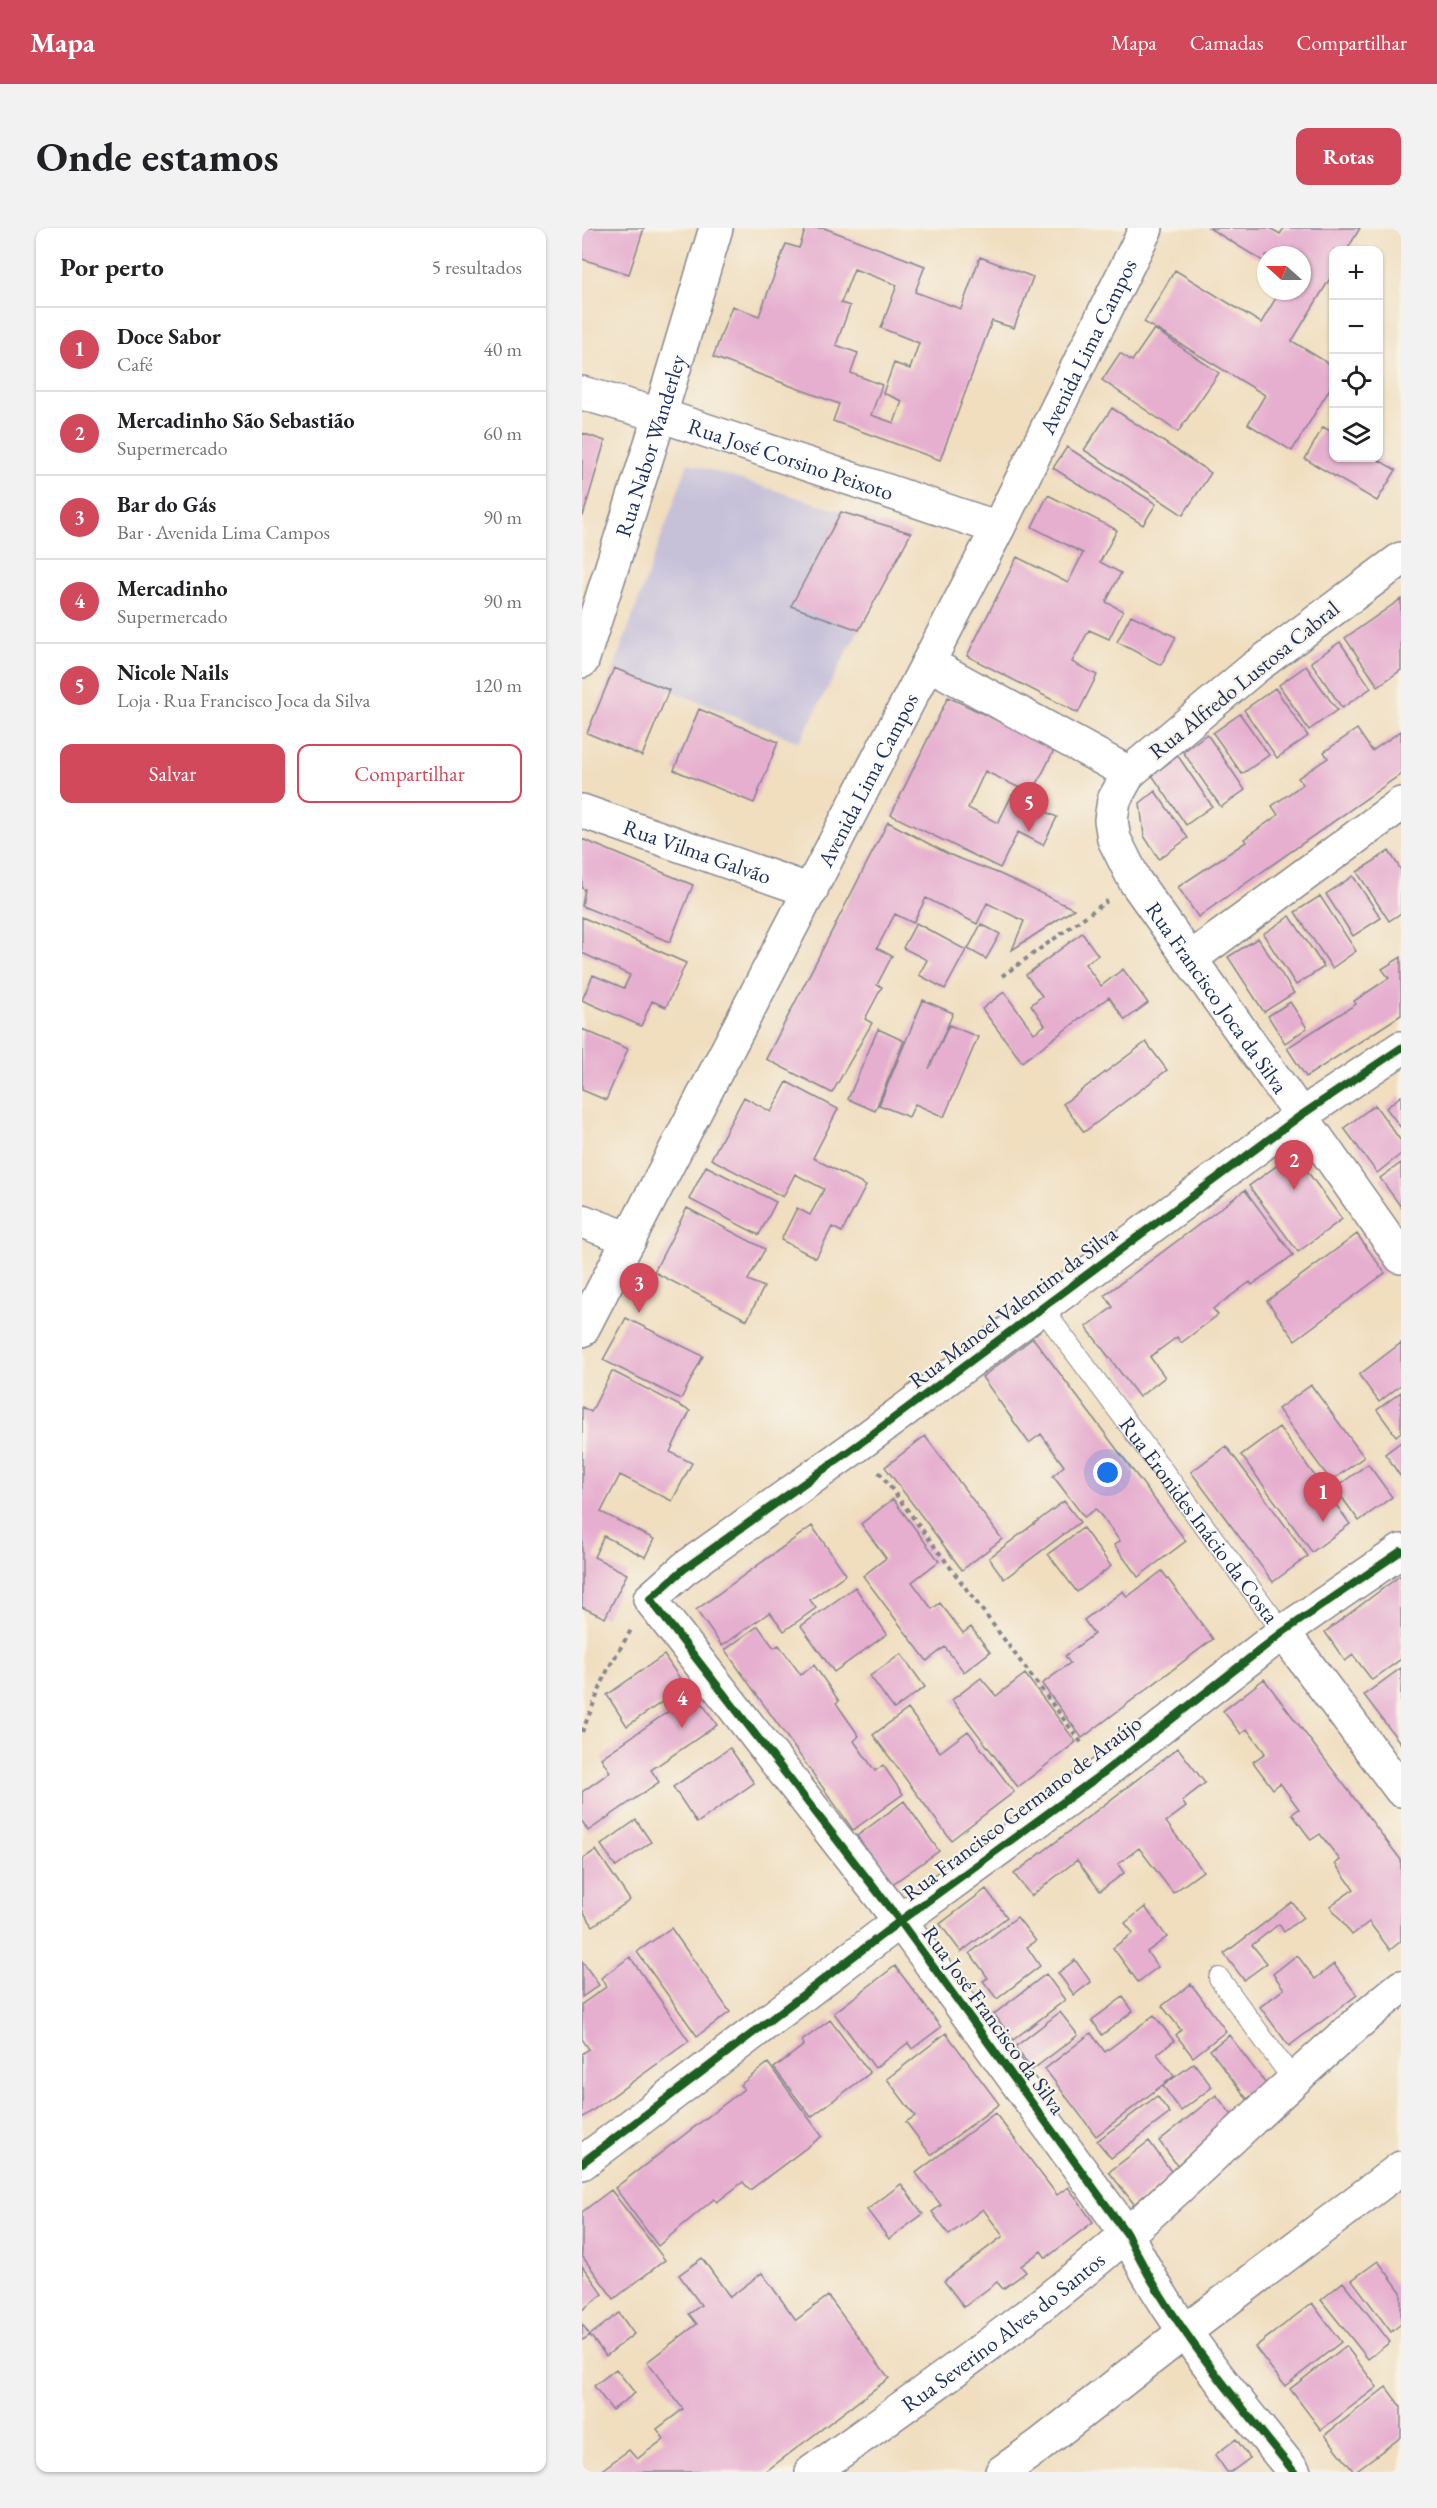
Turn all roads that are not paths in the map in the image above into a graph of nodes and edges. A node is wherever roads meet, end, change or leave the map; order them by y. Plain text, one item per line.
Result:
1 (716, 228) edge
2 (1146, 228) edge
3 (582, 393) edge
4 (660, 415) junction
5 (998, 528) junction
6 (1401, 559) edge
7 (582, 661) edge
8 (928, 663) junction
9 (1129, 773) junction
10 (1401, 804) edge
11 (582, 811) edge
12 (1111, 820) joint
13 (812, 891) junction
14 (1190, 959) junction
15 (1401, 1048) edge
16 (1300, 1116) junction
17 (582, 1221) edge
18 (630, 1239) junction
19 (1401, 1257) edge
20 (1042, 1308) junction
21 (582, 1330) edge
22 (1401, 1551) edge
23 (650, 1599) joint
24 (1283, 1632) junction
25 (1401, 1790) edge
26 (900, 1921) junction
27 (1219, 1978) dead end
28 (1401, 1987) edge
29 (1294, 2081) junction
30 (582, 2163) edge
31 (1401, 2168) edge
32 (1127, 2234) junction
33 (1183, 2332) junction
34 (812, 2472) edge
35 (1002, 2472) edge
36 (1293, 2472) edge

1 - 4 street, Rua Nabor Wanderley
2 - 5 street, Avenida Lima Campos
3 - 4 street, Rua José Corsino Peixoto
4 - 5 street, Rua José Corsino Peixoto
4 - 7 street, Rua Nabor Wanderley
5 - 8 street, Avenida Lima Campos
6 - 9 street, Rua Alfredo Lustosa Cabral
8 - 9 street
8 - 13 street, Avenida Lima Campos
9 - 12 street, Rua Alfredo Lustosa Cabral
10 - 14 street
11 - 13 street, Rua Vilma Galvão
12 - 14 street, Rua Francisco Joca da Silva
13 - 18 street, Avenida Lima Campos
14 - 16 street, Rua Francisco Joca da Silva
15 - 16 street, Rua Manoel Valentim da Silva
16 - 19 street, Rua Francisco Joca da Silva
16 - 20 street, Rua Manoel Valentim da Silva
17 - 18 street
18 - 21 street, Avenida Lima Campos
20 - 23 street, Rua Manoel Valentim da Silva
20 - 24 lane, Rua Eronides Inácio da Costa
22 - 24 street, Rua Francisco Germano de Araújo
23 - 26 street, Rua José Francisco da Silva
24 - 25 street, Rua Eronides Inácio da Costa
24 - 26 street, Rua Francisco Germano de Araújo
26 - 30 street, Rua Francisco Germano de Araújo
26 - 32 street, Rua José Francisco da Silva
27 - 29 lane
28 - 29 street, Rua Severino Alves do Santos
29 - 32 street, Rua Severino Alves do Santos
31 - 33 street
32 - 33 street, Rua José Francisco da Silva
32 - 34 street, Rua Severino Alves do Santos
33 - 35 street
33 - 36 street, Rua José Francisco da Silva

